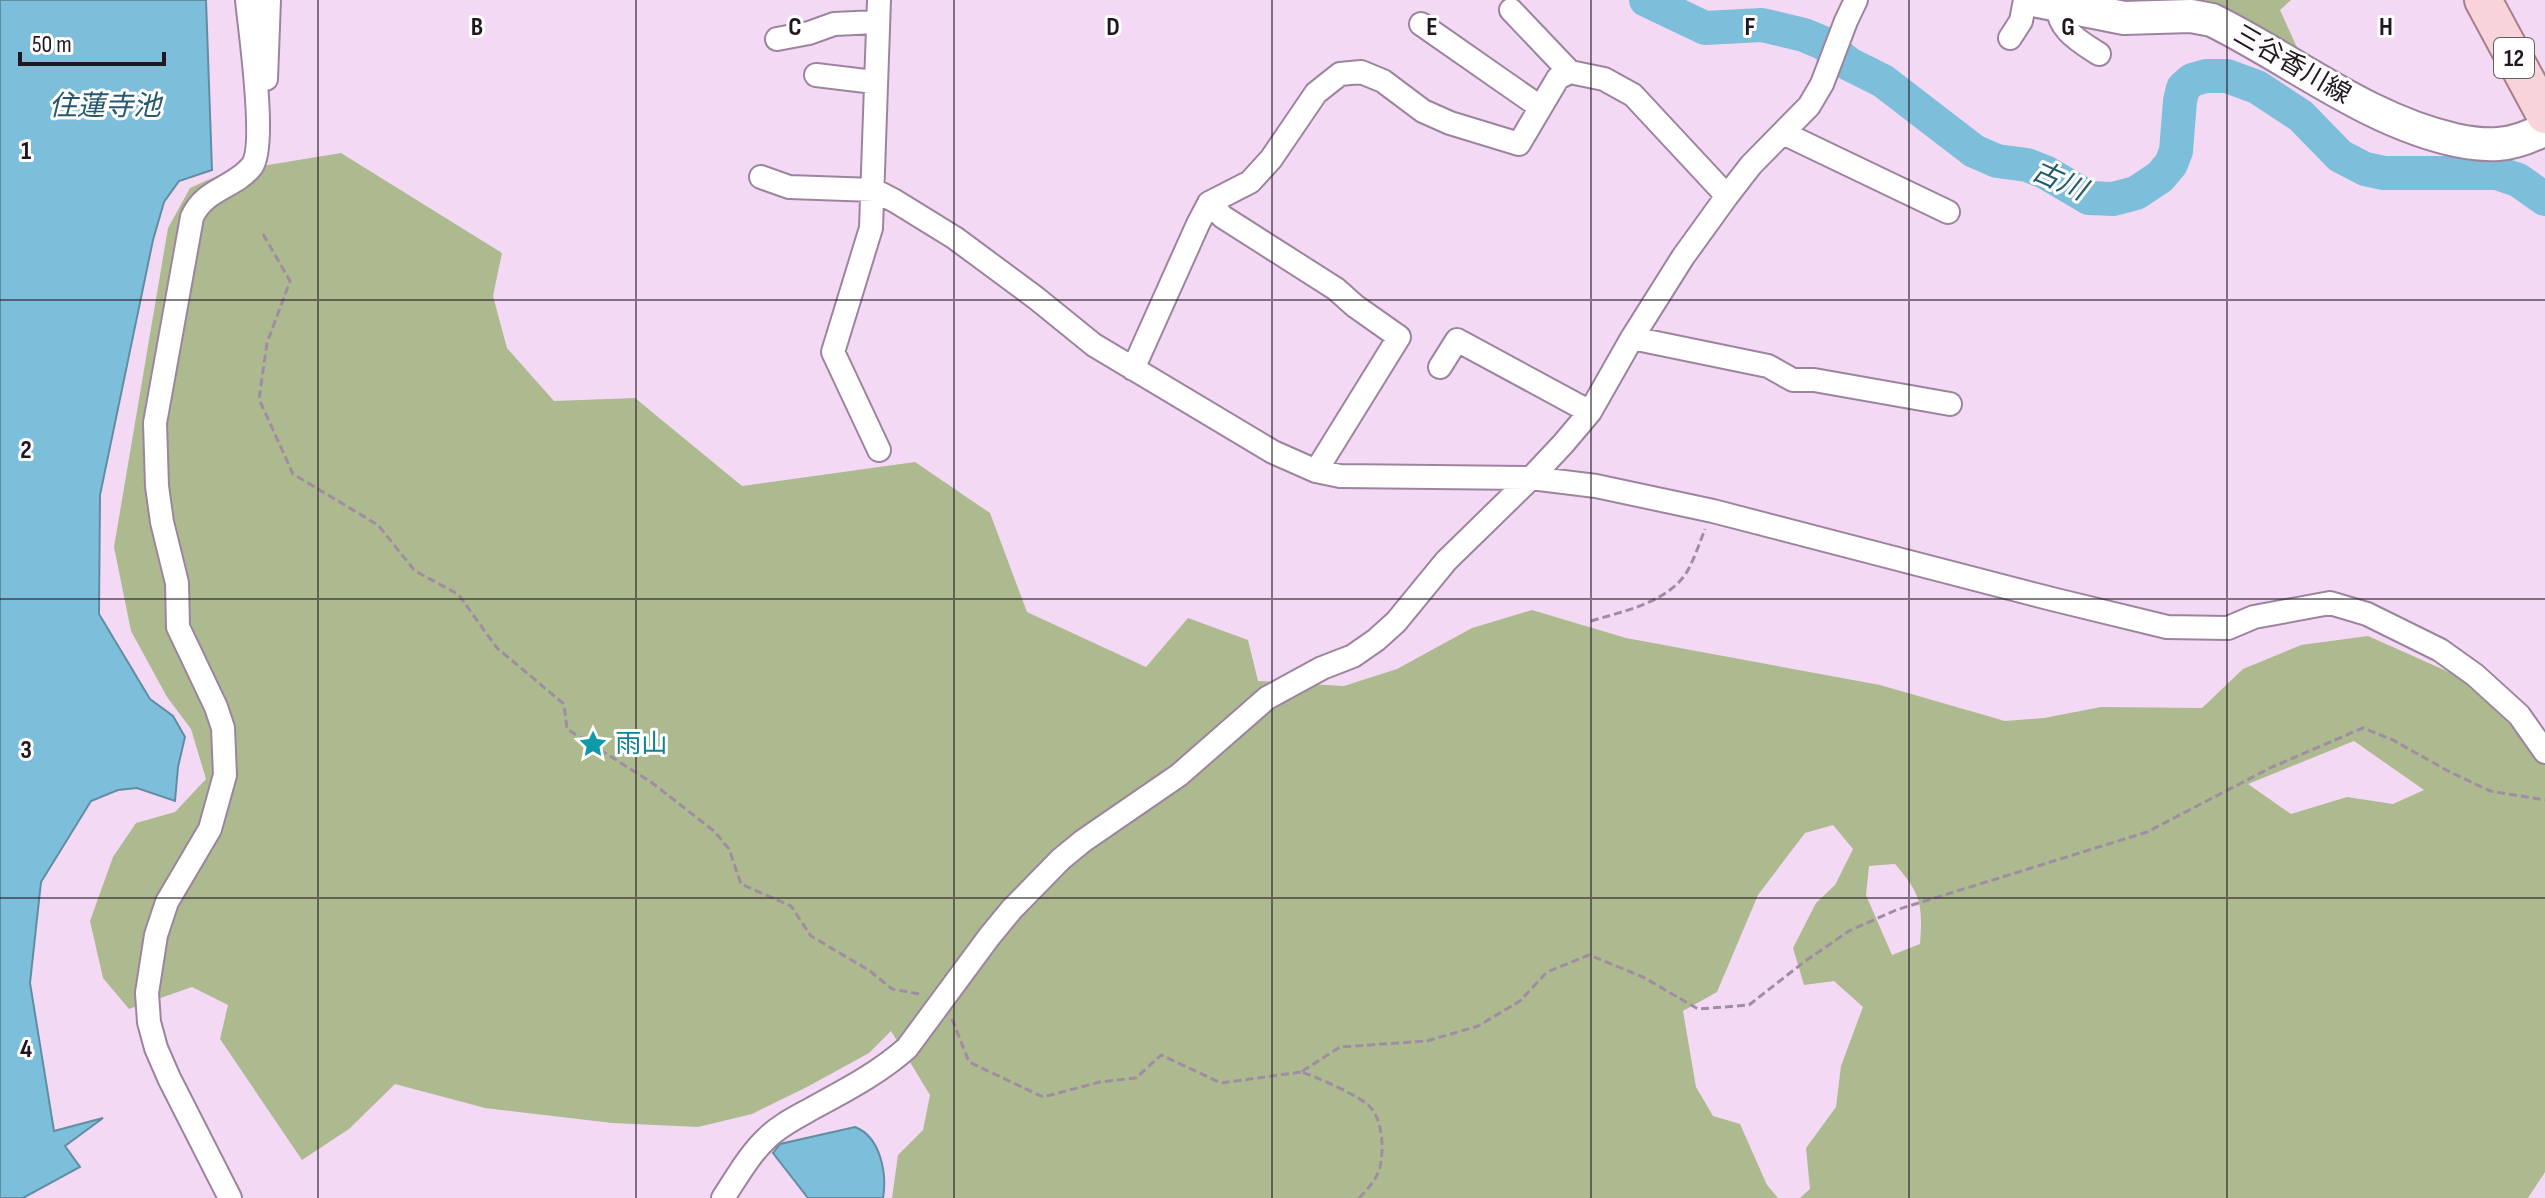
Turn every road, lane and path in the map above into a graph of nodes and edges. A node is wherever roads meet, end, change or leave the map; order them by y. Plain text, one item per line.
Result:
1 (247, 0) edge
2 (269, 0) edge
3 (1856, 0) edge
4 (2025, 0) edge
5 (2483, 0) edge
6 (2050, 2) edge
7 (1511, 10) dead end
8 (878, 11) edge
9 (1421, 24) dead end
10 (2010, 38) dead end
11 (777, 39) dead end
12 (2099, 54) dead end
13 (1570, 72) junction
14 (816, 75) dead end
15 (874, 82) junction
16 (1540, 107) junction
17 (2545, 115) edge
18 (2545, 129) edge
19 (1783, 133) junction
20 (258, 137) junction
21 (761, 177) dead end
22 (874, 190) junction
23 (1727, 196) junction
24 (1209, 203) junction
25 (1948, 212) dead end
26 (263, 234) dead end
27 (1632, 338) junction
28 (1440, 367) dead end
29 (1133, 369) junction
30 (1950, 404) dead end
31 (1590, 412) junction
32 (879, 450) dead end
33 (1316, 471) junction
34 (1531, 478) junction
35 (1713, 511) junction
36 (1591, 621) dead end
37 (2545, 752) edge
38 (2545, 800) edge
39 (945, 998) junction
40 (1301, 1072) junction
41 (230, 1198) edge
42 (723, 1198) edge
43 (1359, 1198) edge

1 - 20 street
2 - 20 street
3 - 19 street
4 - 10 street
5 - 17 main road, 12
6 - 12 street
6 - 18 main road, 三谷香川線
7 - 13 street
8 - 11 street
8 - 15 street
9 - 16 street
13 - 16 street
13 - 23 street
14 - 15 street
15 - 22 street
16 - 24 street
19 - 23 street
19 - 25 street
20 - 41 street
21 - 22 street
22 - 29 street
22 - 32 street
23 - 27 street
24 - 29 street
24 - 33 street
26 - 39 path
27 - 30 street
27 - 31 street
28 - 31 street
29 - 33 street
31 - 34 street
33 - 34 street
34 - 35 street
34 - 39 street
35 - 36 path
35 - 37 street
38 - 40 path
39 - 40 path
39 - 42 street
40 - 43 path

